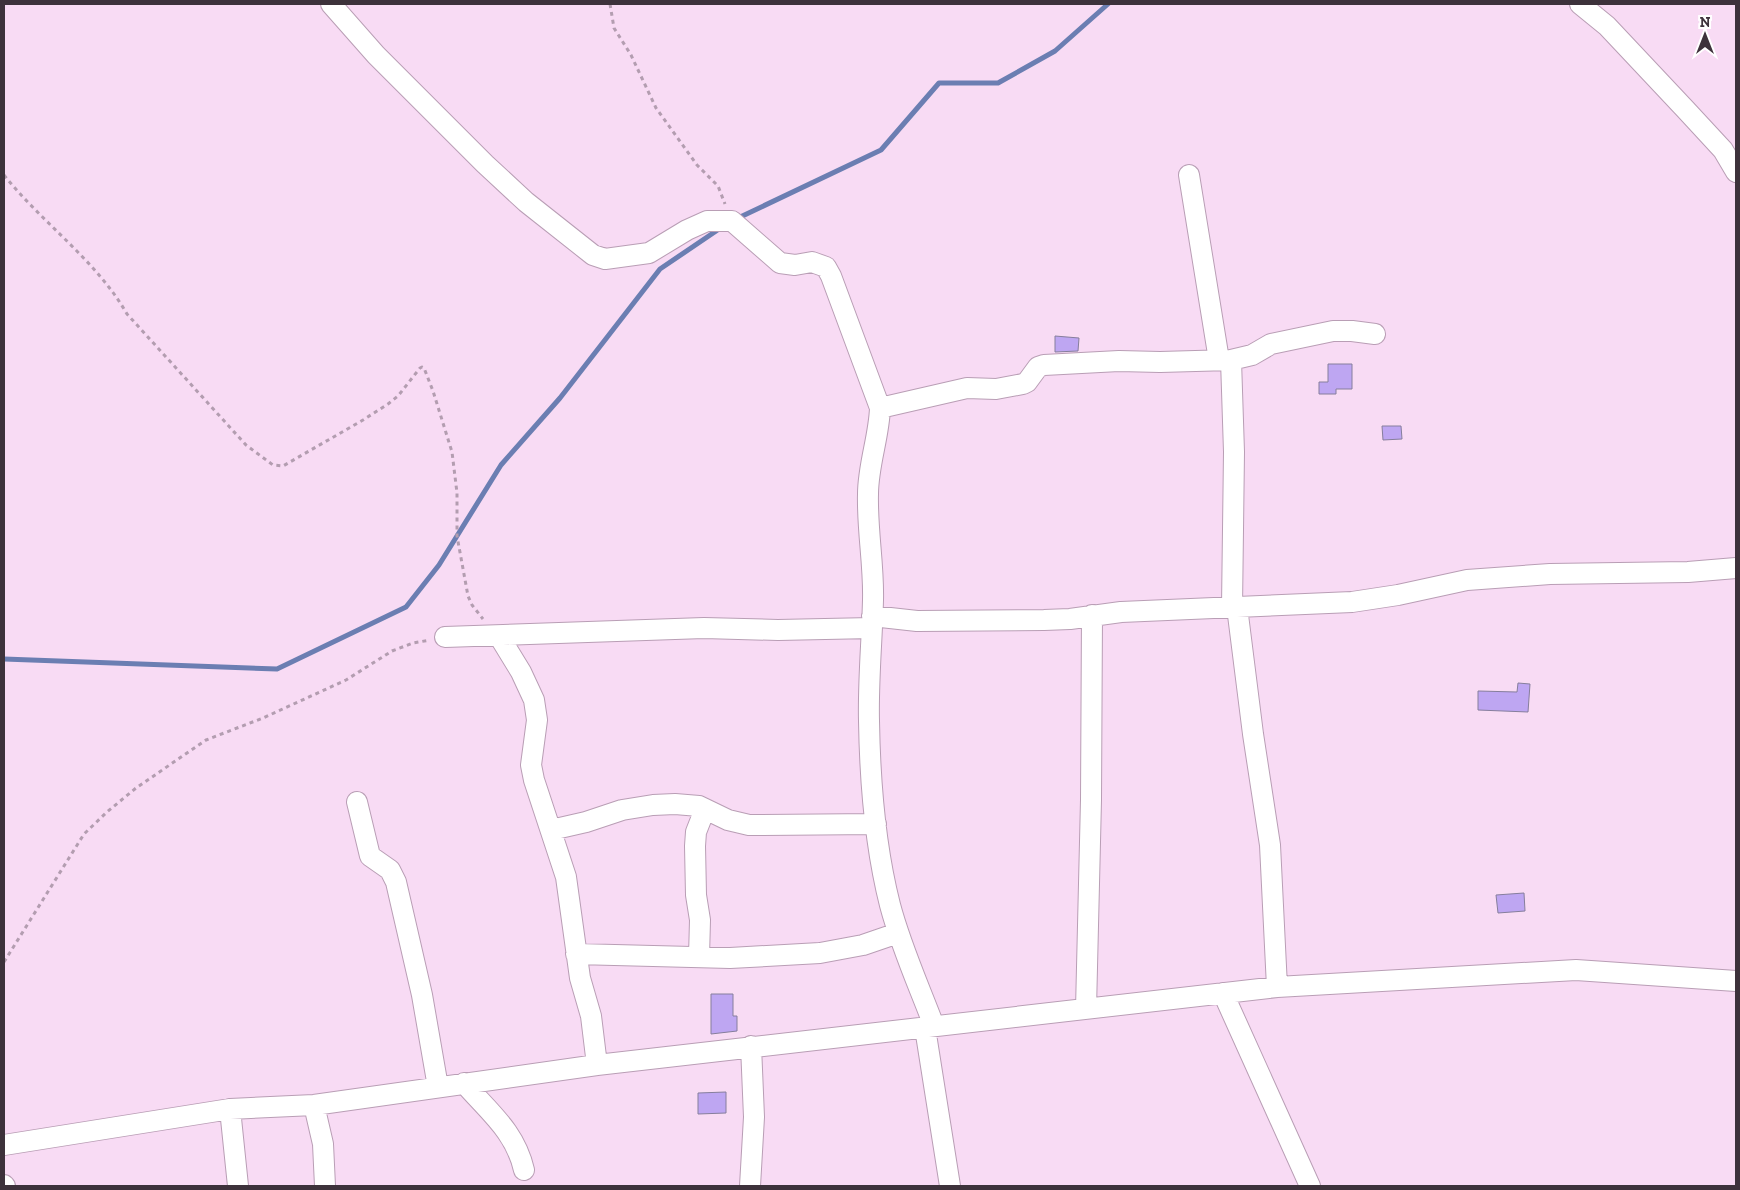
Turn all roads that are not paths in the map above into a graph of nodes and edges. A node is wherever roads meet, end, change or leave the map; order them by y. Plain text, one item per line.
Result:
1 (331, 4) edge
2 (1580, 4) edge
3 (1736, 172) edge
4 (1189, 175) dead end
5 (1375, 334) dead end
6 (1225, 360) junction
7 (880, 408) junction
8 (1736, 568) edge
9 (1235, 607) junction
10 (1092, 615) junction
11 (872, 622) junction
12 (499, 636) junction
13 (445, 637) road end
14 (357, 802) dead end
15 (705, 809) junction
16 (876, 824) junction
17 (551, 830) junction
18 (898, 933) junction
19 (576, 954) junction
20 (699, 957) junction
21 (1736, 981) edge
22 (1277, 987) junction
23 (1223, 993) junction
24 (1086, 1008) junction
25 (929, 1027) junction
26 (751, 1046) junction
27 (597, 1065) junction
28 (464, 1083) junction
29 (438, 1087) junction
30 (314, 1105) junction
31 (230, 1109) junction
32 (4, 1145) edge
33 (524, 1170) dead end
34 (238, 1186) edge
35 (325, 1186) edge
36 (750, 1186) edge
37 (950, 1186) edge
38 (1310, 1186) edge

1 - 7 street
2 - 3 street
4 - 6 street
5 - 6 street
6 - 7 street
6 - 9 street
7 - 11 street
8 - 9 street
9 - 10 street
9 - 22 street
10 - 11 street
10 - 24 street
11 - 12 street
11 - 16 street
12 - 13 street
12 - 17 street
14 - 29 street
15 - 16 street
15 - 17 street
15 - 20 street
16 - 18 street
17 - 19 street
18 - 20 street
18 - 25 street
19 - 20 street
19 - 27 street
21 - 22 street
22 - 23 street
23 - 24 street
23 - 38 street
24 - 25 street
25 - 26 street
25 - 37 street
26 - 27 street
26 - 36 street
27 - 28 street
28 - 29 street
28 - 33 street
29 - 30 street
30 - 31 street
30 - 35 street
31 - 32 street
31 - 34 street

